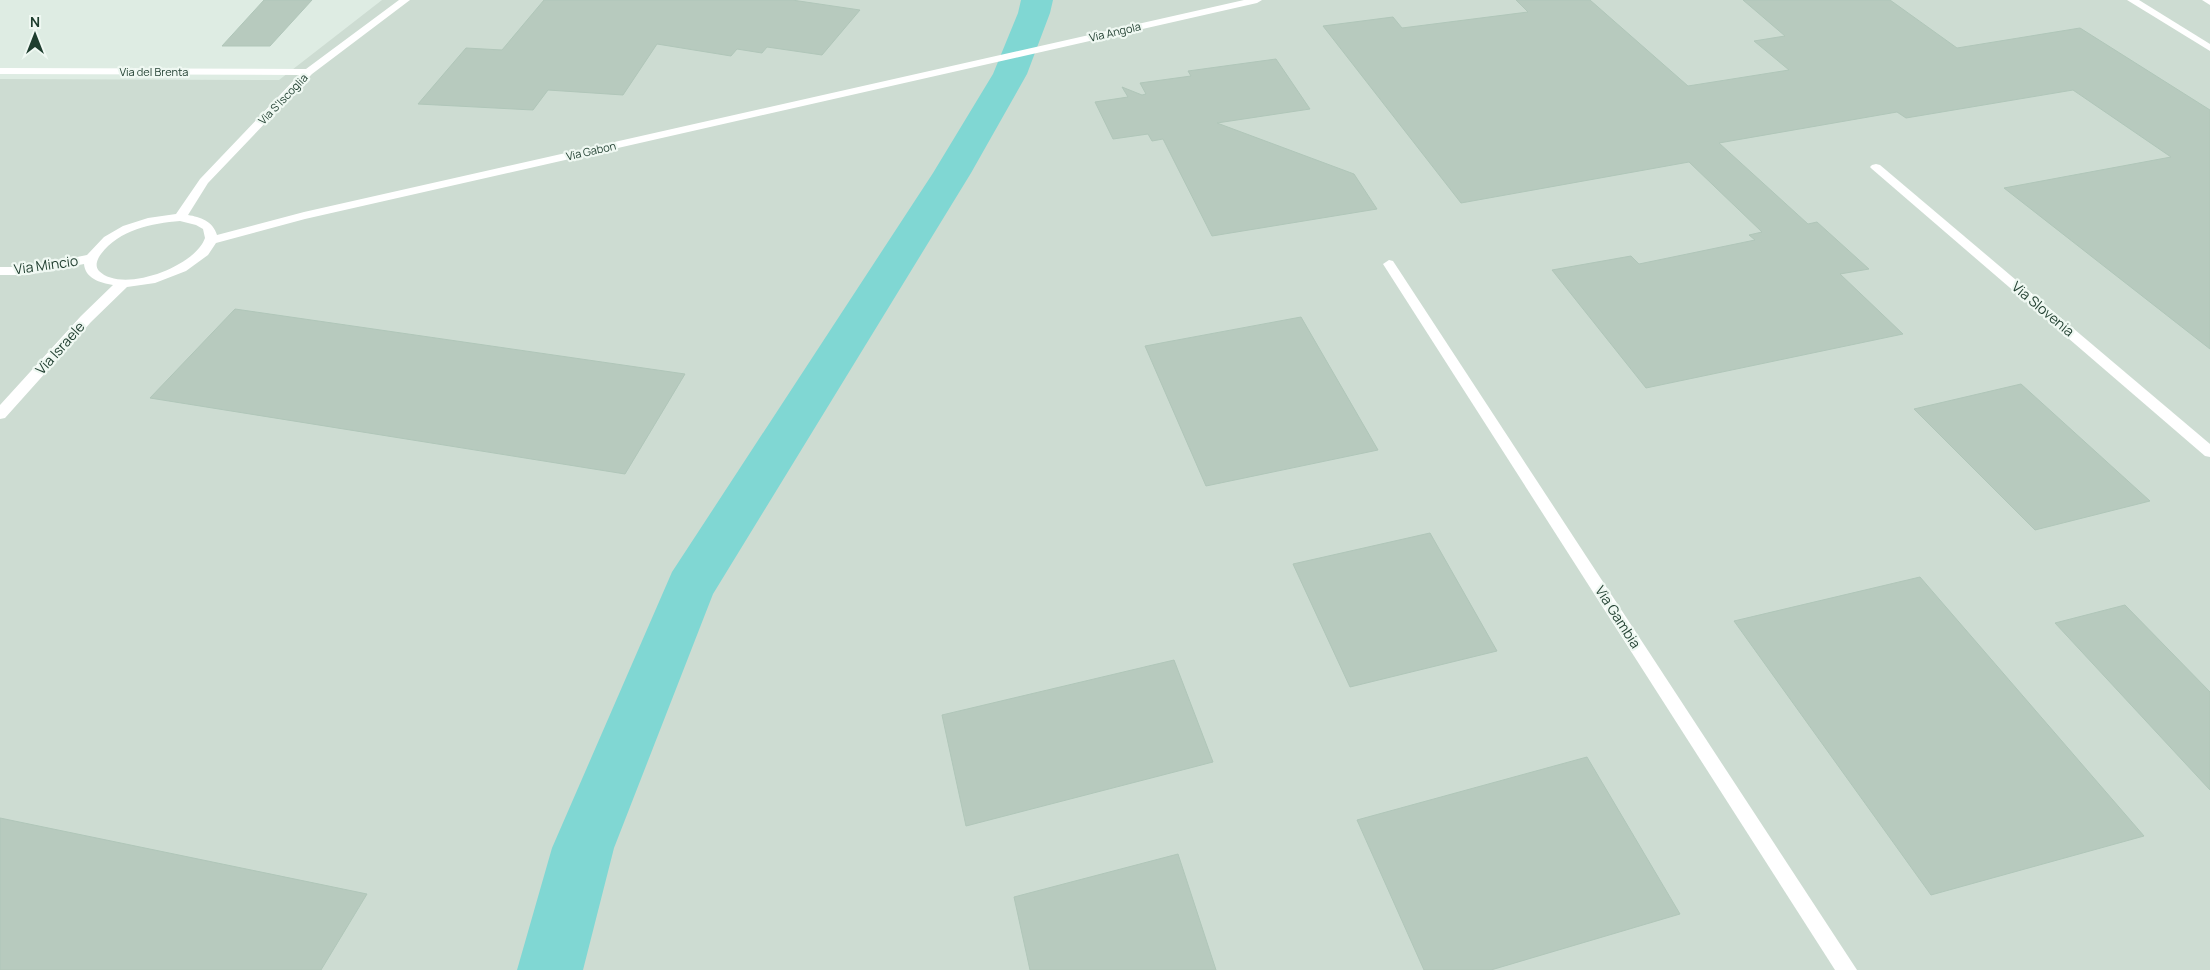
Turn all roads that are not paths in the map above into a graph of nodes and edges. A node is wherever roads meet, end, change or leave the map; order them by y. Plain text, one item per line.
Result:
1 (405, 0) edge
2 (1257, 0) edge
3 (2132, 0) edge
4 (2210, 48) edge
5 (972, 65) joint
6 (0, 70) edge
7 (308, 72) junction
8 (1876, 167) dead end
9 (180, 216) junction
10 (211, 240) junction
11 (92, 258) junction
12 (1389, 264) dead end
13 (0, 271) edge
14 (122, 284) junction
15 (0, 414) edge
16 (2210, 452) edge
17 (1847, 970) edge

1 - 7 street, Via S'Iscoglia
2 - 5 street, Via Angola
3 - 4 street
5 - 10 street, Via Gabon
6 - 7 street, Via del Brenta
7 - 9 street, Via S'Iscoglia
8 - 16 street, Via Slovenia
9 - 10 street
9 - 11 street
10 - 14 street
11 - 13 street, Via Mincio
11 - 14 street
12 - 17 street, Via Gambia
14 - 15 street, Via Israele

